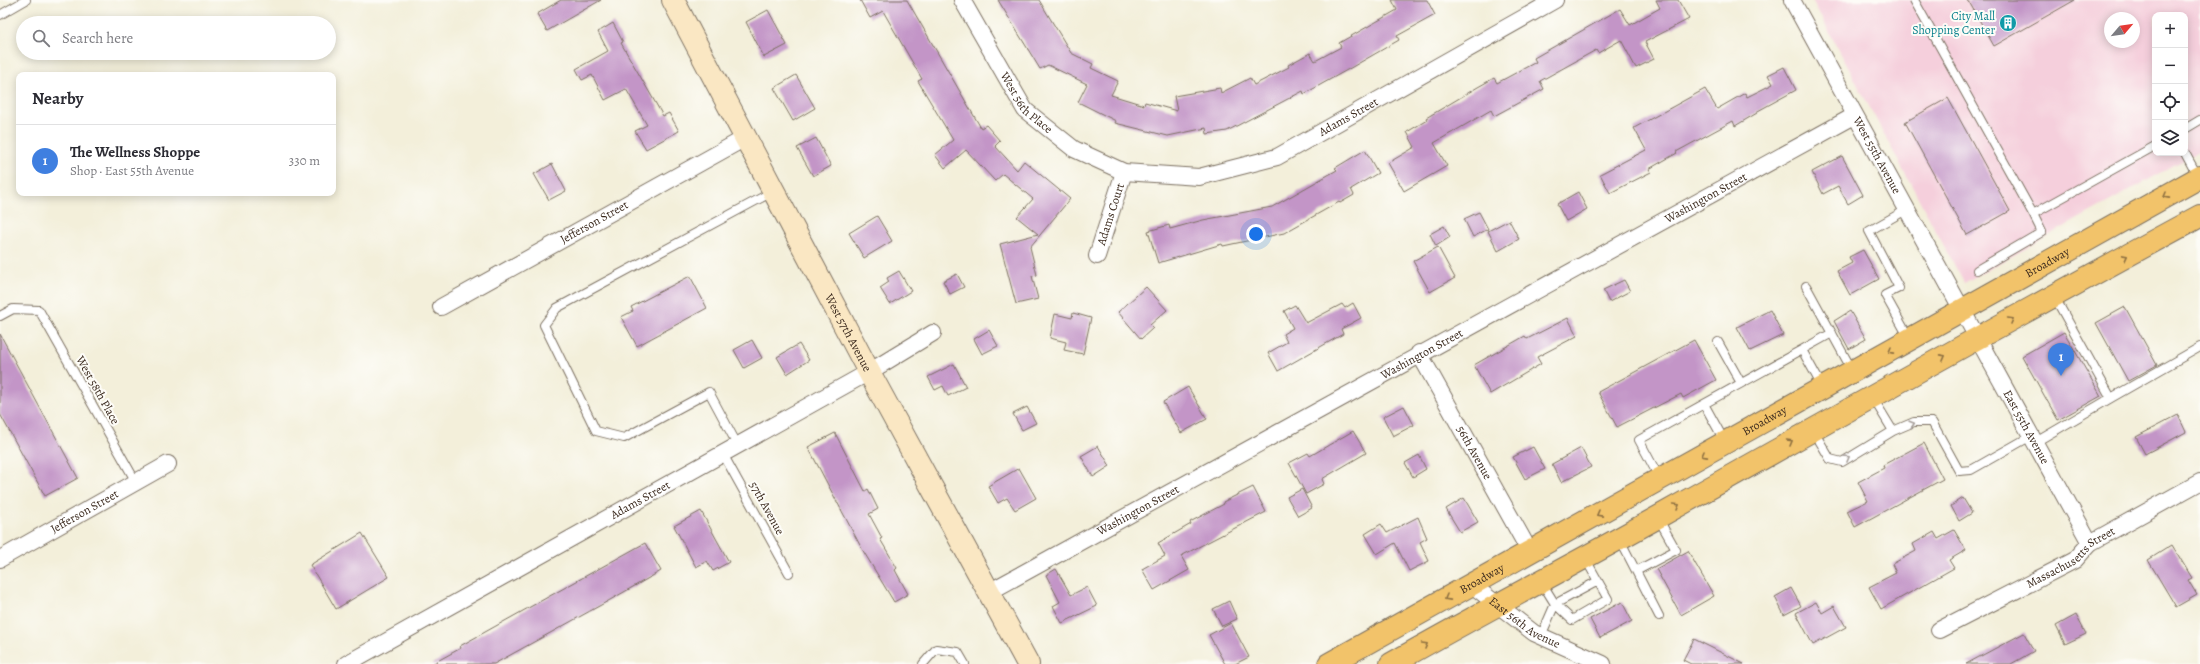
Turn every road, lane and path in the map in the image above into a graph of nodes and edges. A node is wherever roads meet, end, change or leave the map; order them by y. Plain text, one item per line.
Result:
1 (26, 0) edge
2 (672, 0) edge
3 (962, 0) edge
4 (1555, 0) edge
5 (1792, 0) edge
6 (1914, 0) edge
7 (0, 15) edge
8 (1854, 116) junction
9 (2200, 120) edge
10 (2188, 127) edge
11 (747, 137) junction
12 (2152, 148) edge
13 (2187, 156) edge
14 (1124, 172) junction
15 (2199, 178) edge
16 (775, 191) junction
17 (1906, 210) junction
18 (2033, 214) junction
19 (2200, 216) edge
20 (1097, 256) dead end
21 (1977, 270) dead end
22 (1806, 286) dead end
23 (2054, 295) junction
24 (441, 308) dead end
25 (1962, 312) junction
26 (0, 316) edge
27 (933, 333) dead end
28 (1832, 333) junction
29 (1977, 339) junction
30 (1910, 341) junction
31 (1718, 342) dead end
32 (2200, 347) edge
33 (1802, 350) junction
34 (1420, 353) junction
35 (869, 372) junction
36 (1854, 372) junction
37 (1742, 383) junction
38 (1824, 389) junction
39 (1872, 397) junction
40 (2111, 398) junction
41 (1704, 404) junction
42 (1813, 430) junction
43 (1893, 431) junction
44 (2033, 439) junction
45 (1726, 443) junction
46 (738, 446) junction
47 (723, 454) junction
48 (168, 464) dead end
49 (1660, 480) junction
50 (136, 482) junction
51 (2200, 482) edge
52 (1658, 517) junction
53 (1619, 539) junction
54 (2090, 543) junction
55 (1530, 552) junction
56 (1584, 557) junction
57 (0, 559) edge
58 (1636, 571) junction
59 (789, 573) dead end
60 (1541, 580) junction
61 (1598, 581) junction
62 (1472, 585) junction
63 (989, 592) junction
64 (1555, 604) junction
65 (1495, 605) junction
66 (1660, 616) dead end
67 (1939, 630) dead end
68 (1541, 636) junction
69 (346, 664) edge
70 (923, 664) edge
71 (965, 664) edge
72 (1028, 664) edge
73 (1329, 664) edge
74 (1391, 664) edge
75 (1604, 664) edge

1 - 7 lane
2 - 11 street, West 57th Avenue
3 - 14 street, West 56th Place
4 - 14 street, Adams Street
5 - 8 street, West 55th Avenue
6 - 18 lane
8 - 17 street, West 55th Avenue
8 - 34 street, Washington Street
9 - 10 lane
11 - 16 street, West 57th Avenue
11 - 24 street, Jefferson Street
12 - 18 lane
13 - 15 lane
14 - 20 street, Adams Court
15 -> 25 main road, Broadway
16 - 35 street, West 57th Avenue
16 - 46 lane
17 - 25 street, West 55th Avenue
17 - 30 lane
18 - 21 lane
23 -> 19 main road
22 - 28 lane
29 -> 23 main road
23 - 40 lane
25 - 29 street, East 55th Avenue
25 - 30 main road, Broadway
26 - 50 lane, West 58th Place
27 - 35 street, Adams Street
28 - 33 lane
28 - 36 lane
39 -> 29 main road
29 - 44 street, East 55th Avenue
30 -> 36 main road, Broadway
31 - 37 lane
32 - 40 lane
33 - 37 lane
33 - 38 lane
34 - 55 street, 56th Avenue
34 - 63 street, Washington Street
35 - 46 street, Adams Street
35 - 63 street, West 57th Avenue
36 - 38 main road, Broadway
37 - 41 lane
38 - 45 main road, Broadway
39 - 42 main road
39 - 43 lane
40 - 44 lane
41 - 45 lane
41 - 49 lane
42 -> 43 lane
52 -> 42 main road
43 -> 44 lane
44 - 54 street, East 55th Avenue
45 -> 49 main road, Broadway
46 - 47 street, Adams Street
47 - 59 lane, 57th Avenue
47 - 69 street, Adams Street
48 - 50 street, Jefferson Street
49 -> 55 main road, Broadway
50 - 57 street, Jefferson Street
51 - 54 street, Massachusetts Street
52 - 53 main road
52 - 58 lane
53 - 56 main road
53 - 58 lane
54 - 67 street, Massachusetts Street
55 - 62 main road, Broadway
56 - 60 main road
56 - 61 lane
58 - 66 lane
60 - 64 lane
60 - 65 main road
61 - 64 lane
61 - 64 lane
62 - 65 street, East 56th Avenue
62 -> 73 main road, Broadway
63 - 72 street, West 57th Avenue
64 - 68 lane
65 - 68 street, East 56th Avenue
74 -> 65 main road
68 - 75 street, East 56th Avenue
70 - 71 lane

